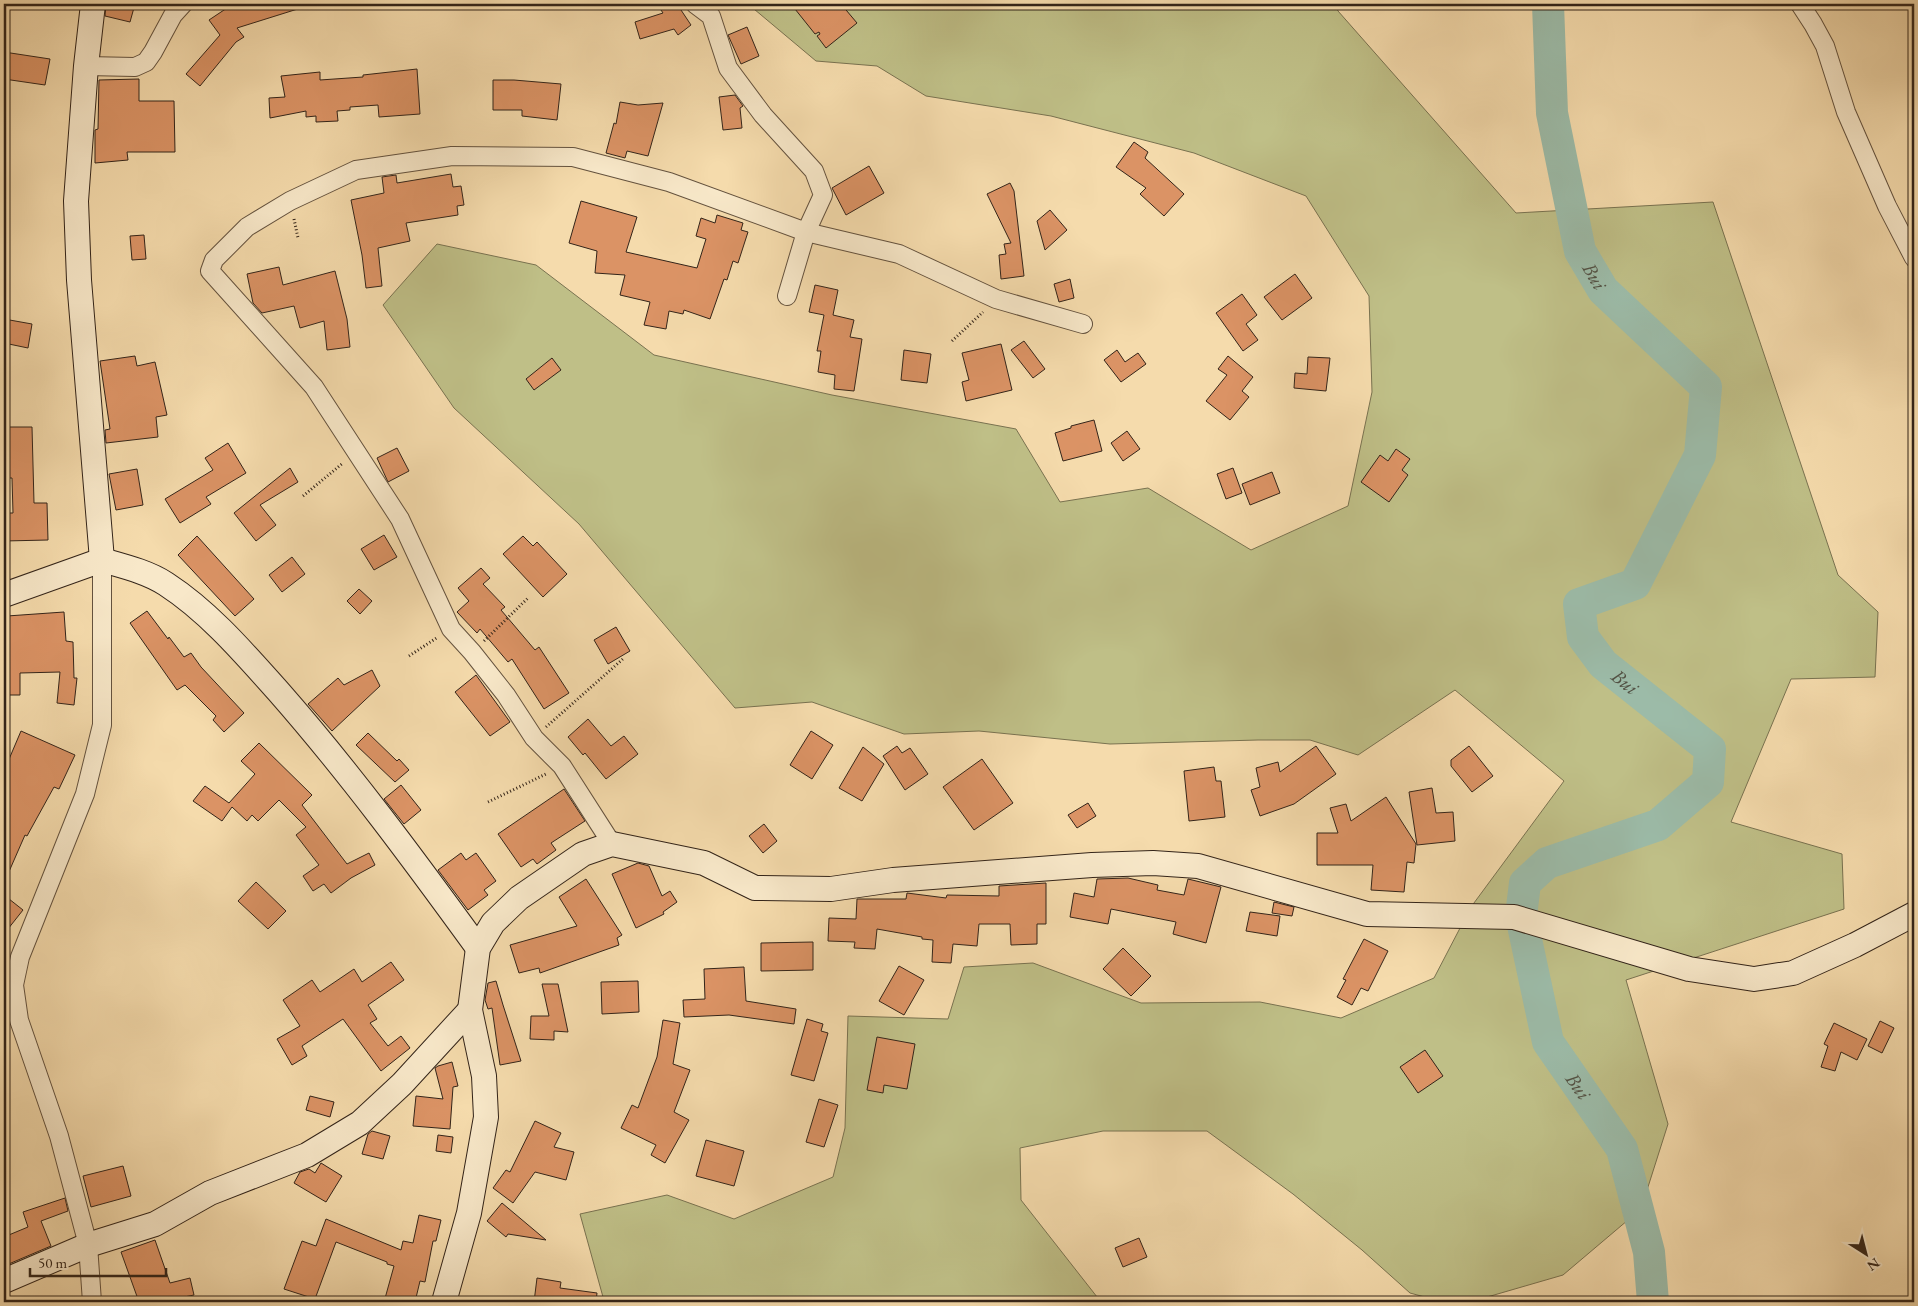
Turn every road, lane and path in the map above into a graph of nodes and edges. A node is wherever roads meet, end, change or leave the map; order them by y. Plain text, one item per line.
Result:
1 (93, 4) edge
2 (184, 4) edge
3 (695, 4) edge
4 (1800, 4) edge
5 (86, 66) junction
6 (806, 232) junction
7 (1914, 258) edge
8 (787, 296) dead end
9 (996, 299) junction
10 (1083, 324) dead end
11 (952, 340) dead end
12 (357, 451) junction
13 (303, 496) dead end
14 (102, 560) junction
15 (4, 595) edge
16 (529, 596) dead end
17 (451, 628) junction
18 (472, 652) junction
19 (409, 656) dead end
20 (624, 658) dead end
21 (534, 738) junction
22 (562, 766) junction
23 (488, 802) dead end
24 (612, 844) junction
25 (1914, 914) edge
26 (478, 948) junction
27 (470, 1010) junction
28 (88, 1245) junction
29 (4, 1281) edge
30 (92, 1302) edge
31 (444, 1302) edge

1 - 5 street
2 - 5 street
3 - 6 street
4 - 7 street
5 - 14 street
6 - 8 street
6 - 9 street
6 - 12 street
9 - 10 street
9 - 11 path
12 - 13 path
12 - 17 street
14 - 15 street
14 - 26 street
14 - 28 street
16 - 18 path
17 - 18 street
17 - 19 path
18 - 21 street
20 - 21 path
21 - 22 street
22 - 23 path
22 - 24 street
24 - 25 street
24 - 26 street
26 - 27 street
27 - 28 street
27 - 31 street
28 - 29 street
28 - 30 street

